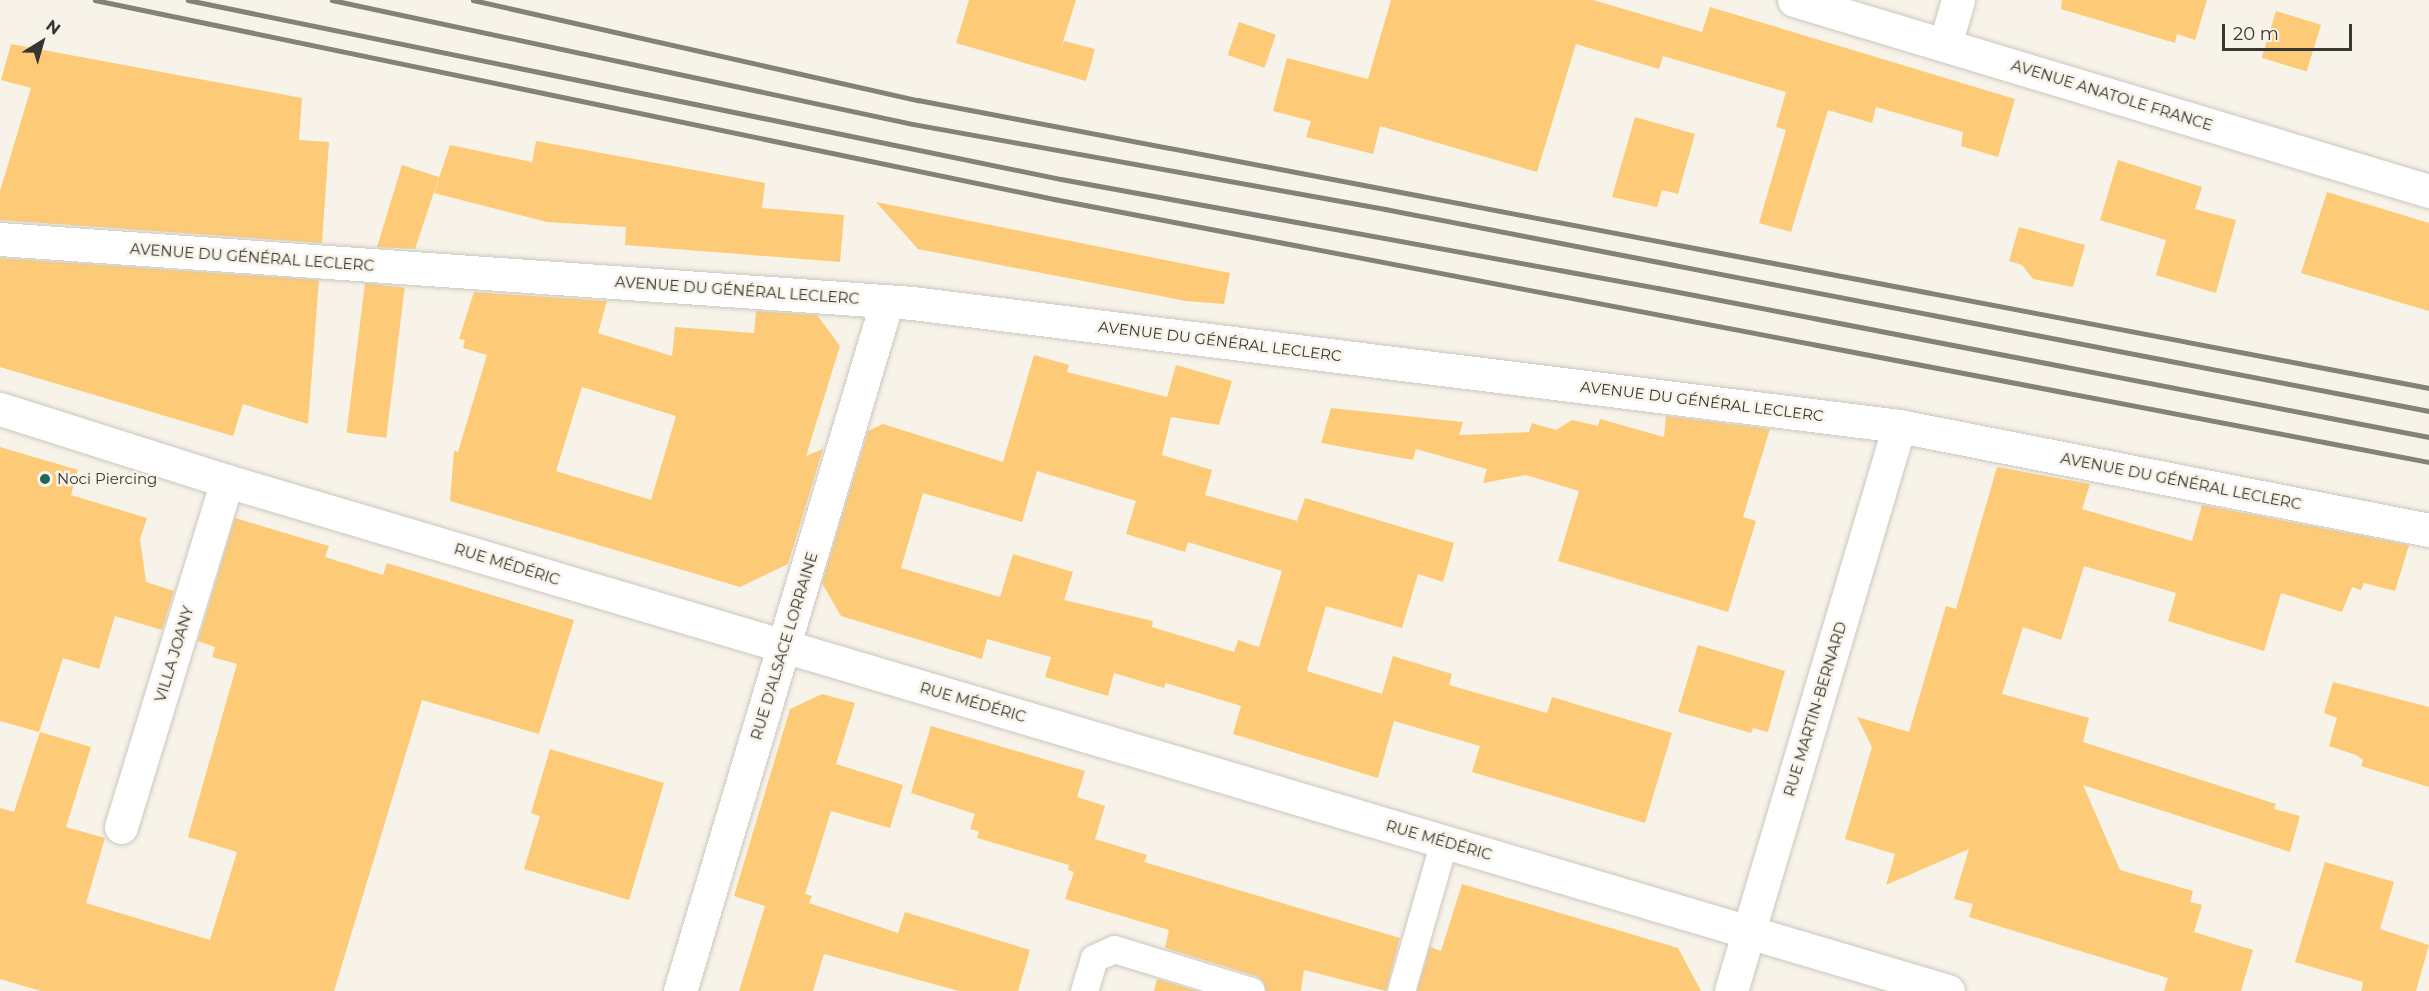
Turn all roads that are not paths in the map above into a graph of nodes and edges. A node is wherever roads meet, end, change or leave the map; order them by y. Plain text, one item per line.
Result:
1 (1794, 0) edge
2 (1958, 0) edge
3 (1945, 45) junction
4 (2429, 191) edge
5 (0, 239) edge
6 (887, 301) junction
7 (0, 409) edge
8 (1899, 426) junction
9 (227, 481) junction
10 (2429, 530) edge
11 (785, 646) junction
12 (121, 826) dead end
13 (1444, 841) junction
14 (1749, 932) junction
15 (680, 991) edge
16 (1084, 991) edge
17 (1251, 991) edge
18 (1401, 991) edge
19 (1731, 991) edge
20 (1948, 991) edge

1 - 3 street, AVENUE ANATOLE FRANCE
2 - 3 street
3 - 4 street, AVENUE ANATOLE FRANCE
5 - 6 street, AVENUE DU GÉNÉRAL LECLERC
6 - 8 street, AVENUE DU GÉNÉRAL LECLERC
6 - 11 street, RUE D'ALSACE LORRAINE
7 - 9 street, RUE MÉDÉRIC
8 - 10 street, AVENUE DU GÉNÉRAL LECLERC
8 - 14 street, RUE MARTIN-BERNARD
9 - 11 street, RUE MÉDÉRIC
9 - 12 street, VILLA JOANY
11 - 13 street, RUE MÉDÉRIC
11 - 15 street, RUE D'ALSACE LORRAINE
13 - 14 street, RUE MÉDÉRIC
13 - 18 lane
14 - 19 street, RUE MARTIN-BERNARD
14 - 20 street, RUE MÉDÉRIC
16 - 17 lane

